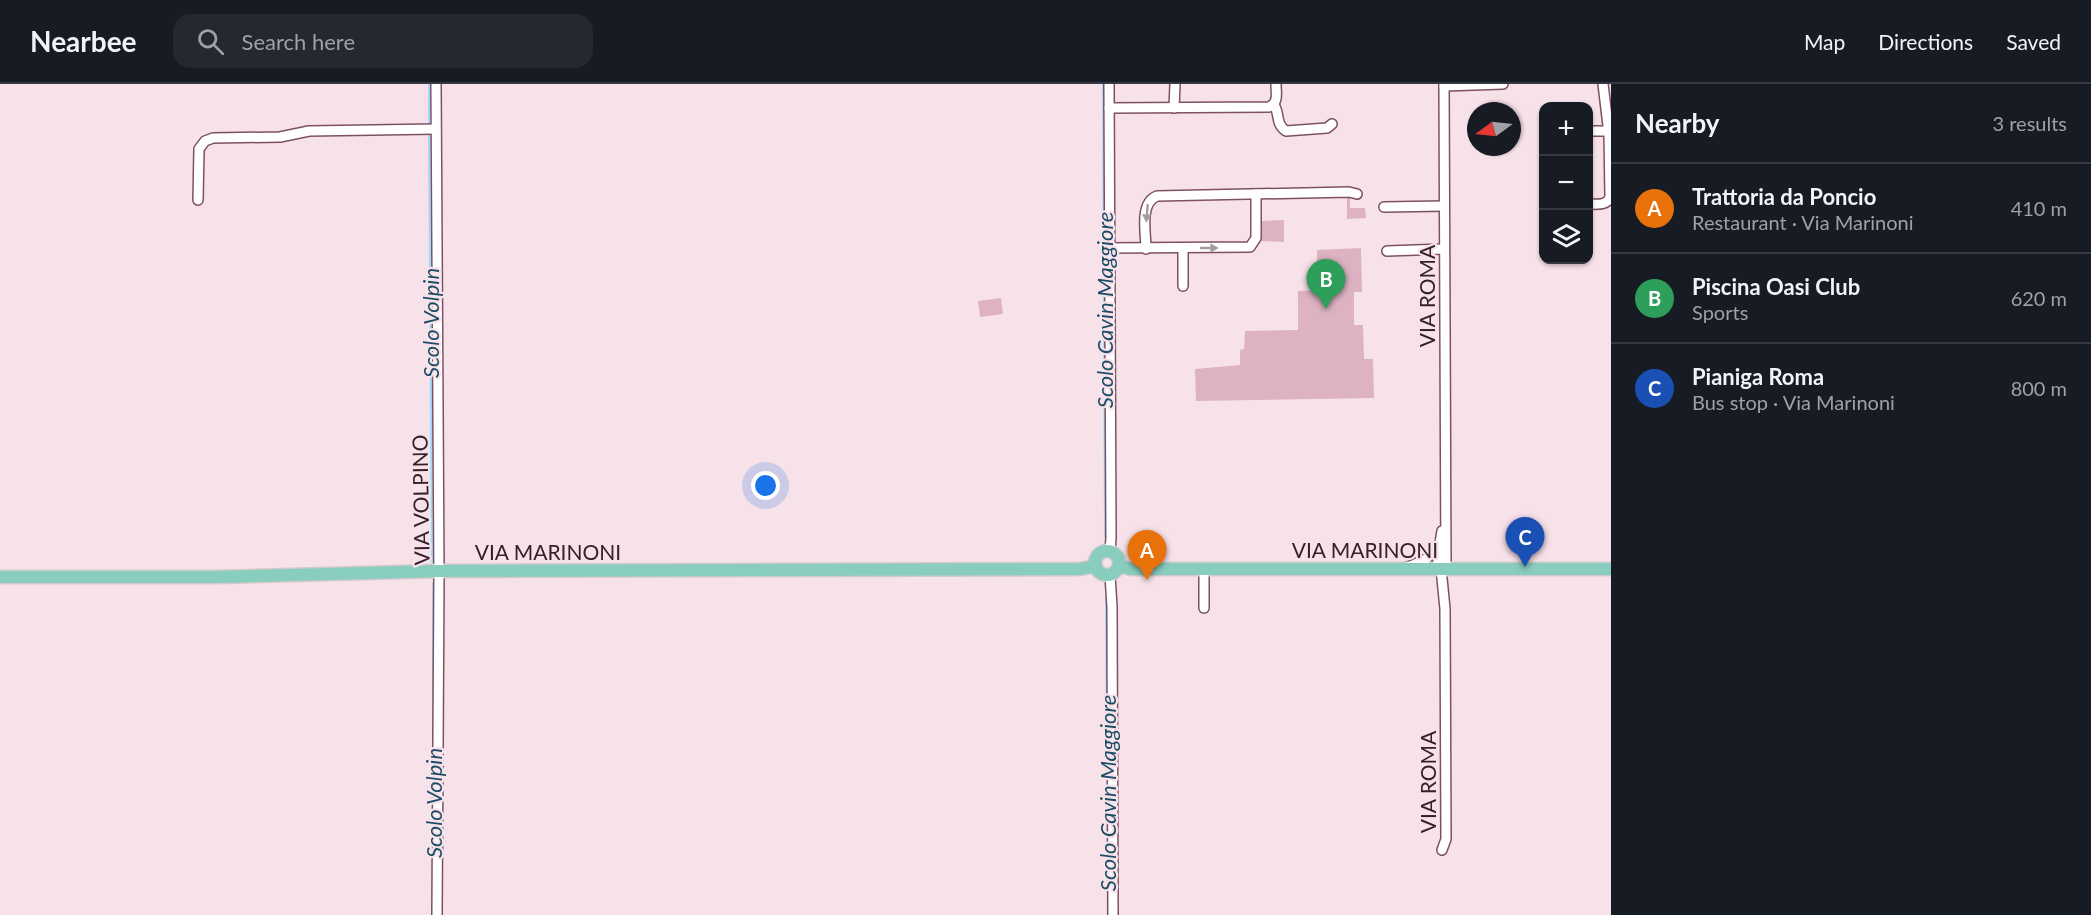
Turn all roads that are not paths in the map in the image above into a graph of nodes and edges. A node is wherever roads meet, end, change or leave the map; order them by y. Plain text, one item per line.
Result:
1 (436, 84) edge
2 (1109, 84) edge
3 (1174, 84) edge
4 (1276, 84) edge
5 (1503, 84) edge
6 (1603, 84) edge
7 (1444, 85) edge
8 (1274, 105) junction
9 (1109, 108) junction
10 (1174, 108) junction
11 (1332, 124) dead end
12 (432, 129) junction
13 (1593, 131) edge
14 (1610, 131) edge
15 (1610, 180) edge
16 (1256, 194) junction
17 (1357, 194) dead end
18 (198, 200) dead end
19 (1593, 204) edge
20 (1444, 206) junction
21 (1384, 207) dead end
22 (1109, 248) junction
23 (1146, 249) junction
24 (1183, 249) junction
25 (1444, 249) junction
26 (1387, 252) dead end
27 (1183, 286) dead end
28 (1445, 508) junction
29 (1439, 545) junction
30 (1110, 551) junction
31 (1096, 566) junction
32 (1405, 568) junction
33 (1442, 568) junction
34 (1204, 569) junction
35 (1611, 569) edge
36 (1114, 570) junction
37 (439, 571) junction
38 (0, 577) edge
39 (1204, 608) dead end
40 (1442, 850) dead end
41 (436, 915) edge
42 (1113, 915) edge

1 - 12 street, VIA VOLPINO
2 - 9 street
3 - 10 street
4 - 8 street
5 - 7 street
6 - 14 street
7 - 20 street, VIA ROMA
8 - 10 street
8 - 11 street
9 - 10 street
9 - 22 street
12 - 18 street
12 - 37 street, VIA VOLPINO
13 - 14 street
14 - 15 street
15 - 19 street
16 - 17 street
16 -> 23 street
24 -> 16 street
20 - 21 street
20 - 25 street, VIA ROMA
22 - 23 street
22 - 30 street
23 - 24 street
24 - 27 street
25 - 26 street
25 - 28 street, VIA ROMA
28 - 29 street
28 - 33 street
29 - 32 street
29 - 33 street
30 - 31 main road
30 - 36 main road
31 - 36 main road, VIA MARINONI
31 - 37 main road, VIA MARINONI
32 - 33 main road, VIA MARINONI
32 - 34 main road, VIA MARINONI
33 - 35 main road, VIA MARINONI
33 - 40 street, VIA ROMA
34 - 36 main road, VIA MARINONI
34 - 39 street
36 - 42 street
37 - 38 main road, VIA MARINONI
37 - 41 street, VIA VOLPINO

